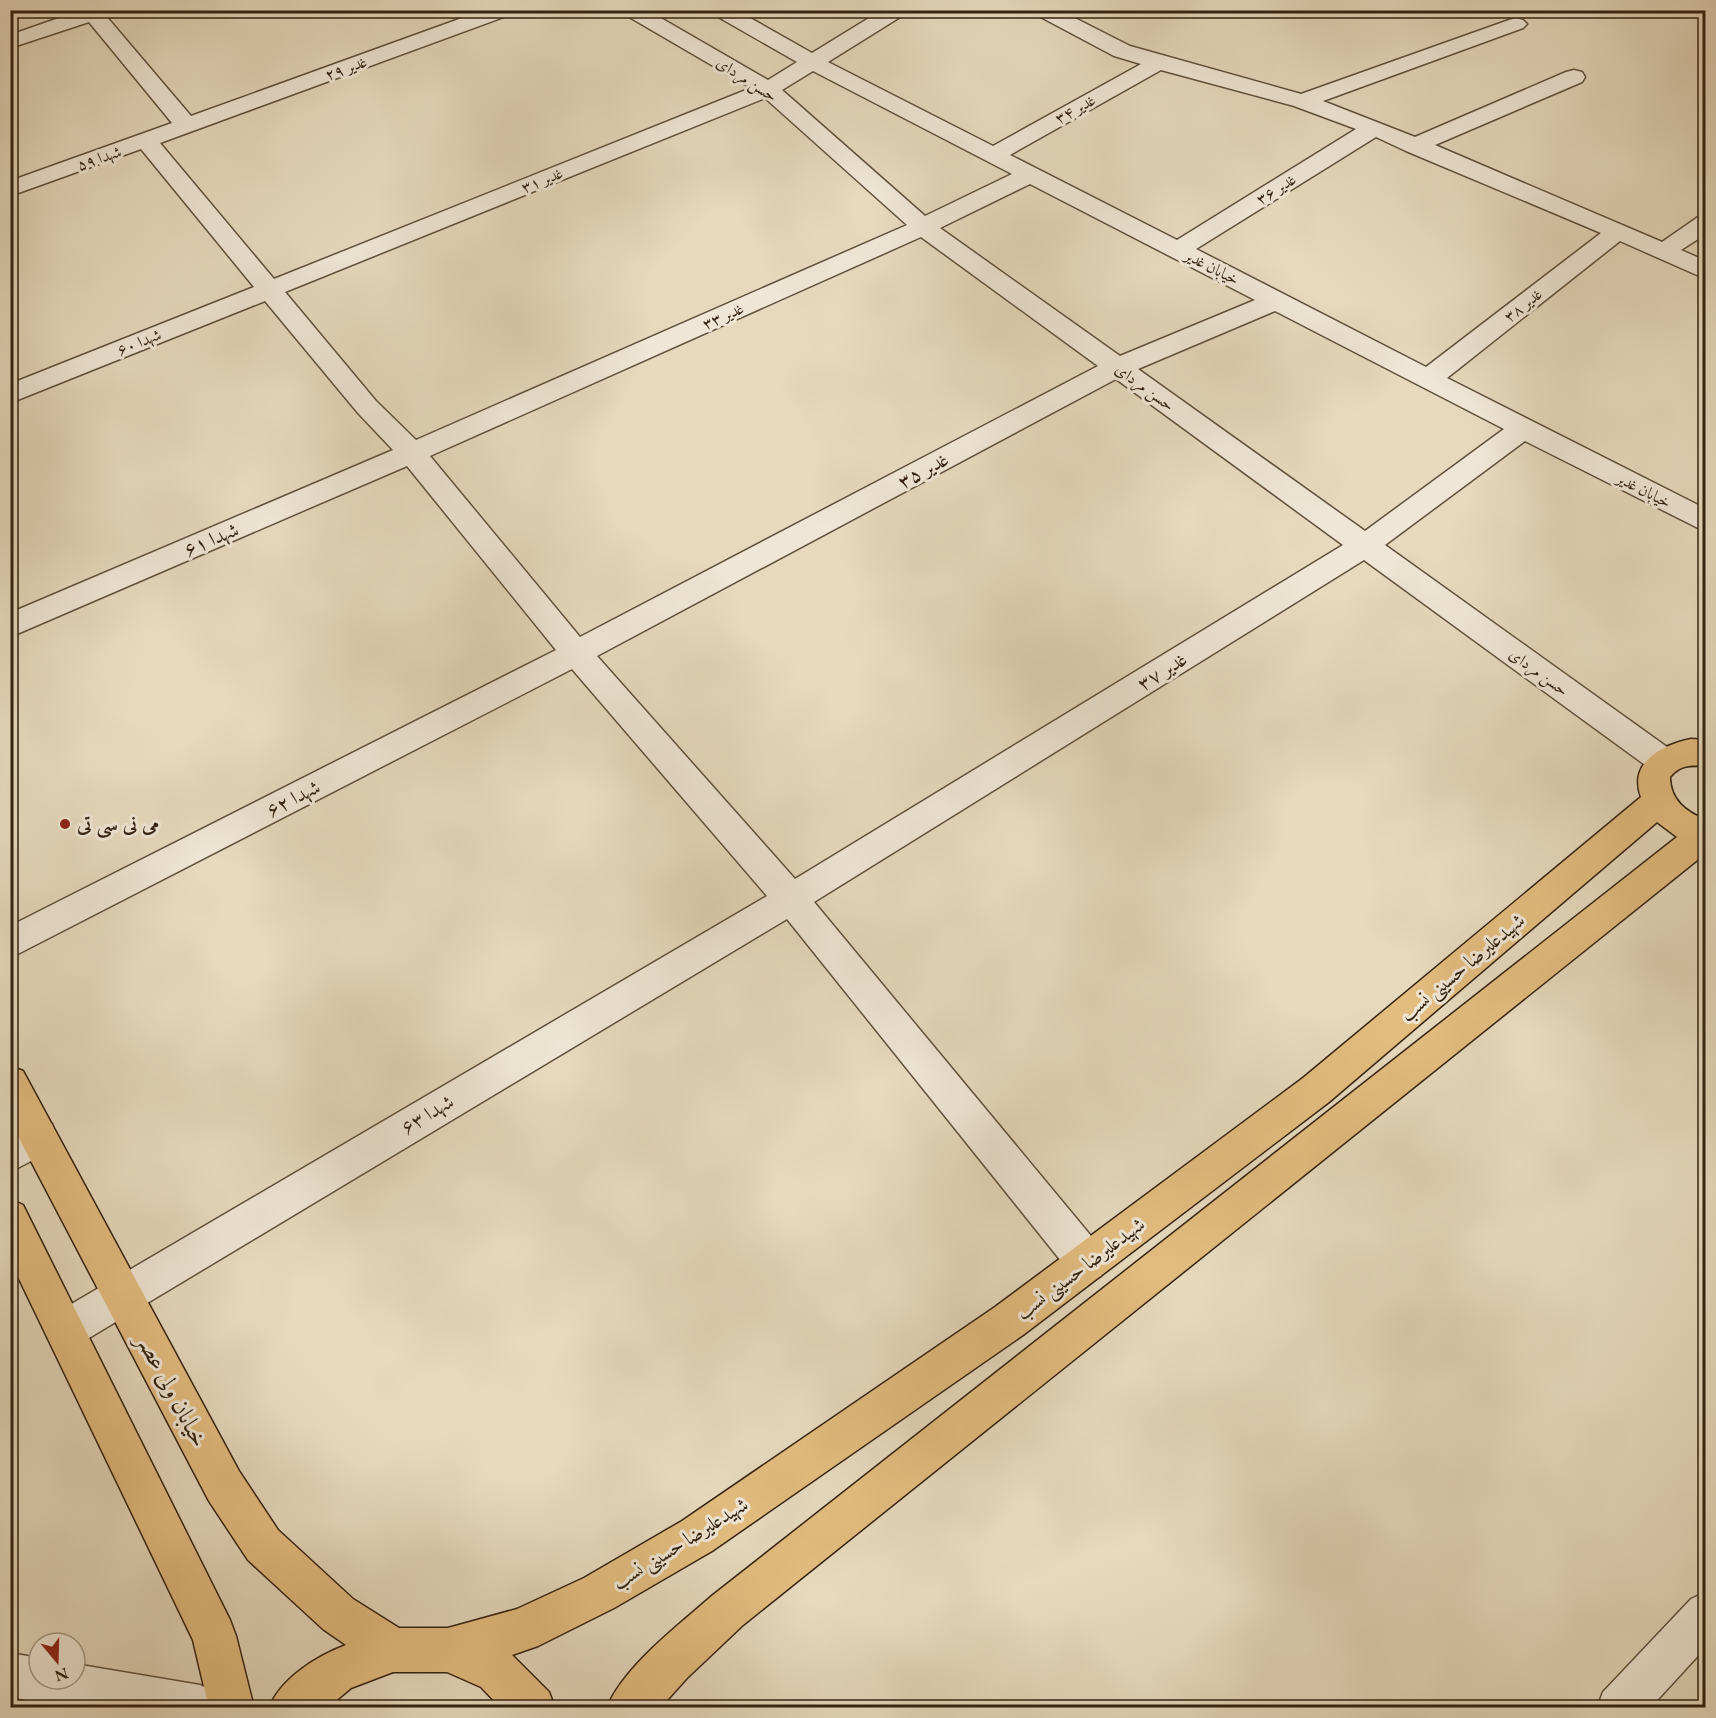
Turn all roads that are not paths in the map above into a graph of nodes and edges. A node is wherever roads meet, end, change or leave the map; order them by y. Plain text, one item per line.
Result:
1 (505, 10) edge
2 (631, 10) edge
3 (720, 10) edge
4 (898, 10) edge
5 (1042, 10) edge
6 (98, 12) edge
7 (59, 18) edge
8 (1515, 24) dead end
9 (10, 42) edge
10 (812, 62) junction
11 (1158, 63) junction
12 (1574, 77) dead end
13 (768, 89) junction
14 (1302, 101) junction
15 (187, 126) junction
16 (1374, 128) junction
17 (146, 141) junction
18 (1414, 146) junction
19 (993, 155) junction
20 (1031, 174) junction
21 (10, 189) edge
22 (1706, 222) edge
23 (923, 227) junction
24 (1618, 231) junction
25 (1178, 250) junction
26 (1663, 252) junction
27 (1706, 271) edge
28 (268, 290) junction
29 (1276, 301) junction
30 (1118, 367) junction
31 (1428, 379) junction
32 (10, 394) edge
33 (1524, 428) junction
34 (412, 453) junction
35 (1706, 522) edge
36 (1364, 546) junction
37 (10, 626) edge
38 (576, 653) junction
39 (1706, 753) edge
40 (1663, 761) junction
41 (1659, 801) junction
42 (1705, 835) edge
43 (790, 899) junction
44 (10, 943) edge
45 (10, 1083) edge
46 (25, 1145) edge
47 (10, 1218) edge
48 (1087, 1263) junction
49 (123, 1294) junction
50 (65, 1330) junction
51 (1706, 1614) edge
52 (393, 1650) junction
53 (448, 1650) junction
54 (10, 1676) edge
55 (200, 1707) edge
56 (232, 1707) edge
57 (291, 1707) edge
58 (533, 1707) edge
59 (628, 1707) edge
60 (1619, 1707) edge

1 - 15 street, غدیر ۲۹
2 - 13 street, حسن مردای
3 - 10 street, خیابان غدیر
4 - 10 street, غدیر ۳۱
5 - 11 street
6 - 7 street
6 - 15 street
7 - 9 street
8 - 14 street
10 - 13 street, غدیر ۳۱
10 - 19 street, خیابان غدیر
11 - 14 street
11 - 19 street, غدیر ۳۴
12 - 18 street
13 - 23 street, حسن مردای
13 - 28 street, غدیر ۳۱
14 - 16 street
15 - 17 street, شهدا ۵۹
16 - 18 street
16 - 25 street, غدیر ۳۶
17 - 21 street, شهدا ۵۹
17 - 28 street
18 - 24 street
19 - 20 street, خیابان غدیر
20 - 23 street, غدیر ۳۳
20 - 25 street, خیابان غدیر
22 - 26 street
23 - 30 street, حسن مردای
23 - 34 street, غدیر ۳۳
24 - 26 street
24 - 31 street, غدیر ۳۸
25 - 29 street, خیابان غدیر
26 - 27 street
28 - 32 street, شهدا ۶۰
28 - 34 street
29 - 30 street, غدیر ۳۵
29 - 31 street, خیابان غدیر
30 - 36 street, حسن مردای
30 - 38 street, غدیر ۳۵
31 - 33 street, خیابان غدیر
33 - 35 street, خیابان غدیر
33 - 36 street, غدیر ۳۷
34 - 37 street, شهدا ۶۱
34 - 38 street
36 - 40 street, حسن مردای
36 - 43 street, غدیر ۳۷
38 - 43 street
38 - 44 street, شهدا ۶۲
39 - 40 main road
40 - 41 main road
41 - 42 main road
41 - 48 main road, شهیدعلیرضا حسینی نسب
42 - 59 main road
43 - 48 street
43 - 49 street, شهدا ۶۳
45 - 46 main road, خیابان ولی عصر
46 - 49 main road, خیابان ولی عصر
47 - 50 main road
48 - 53 main road, شهیدعلیرضا حسینی نسب
49 - 50 street, شهدا ۶۳
49 - 52 main road, خیابان ولی عصر
50 - 56 main road
51 - 60 street
52 - 53 main road
52 - 57 main road
53 - 58 main road
54 - 55 street

